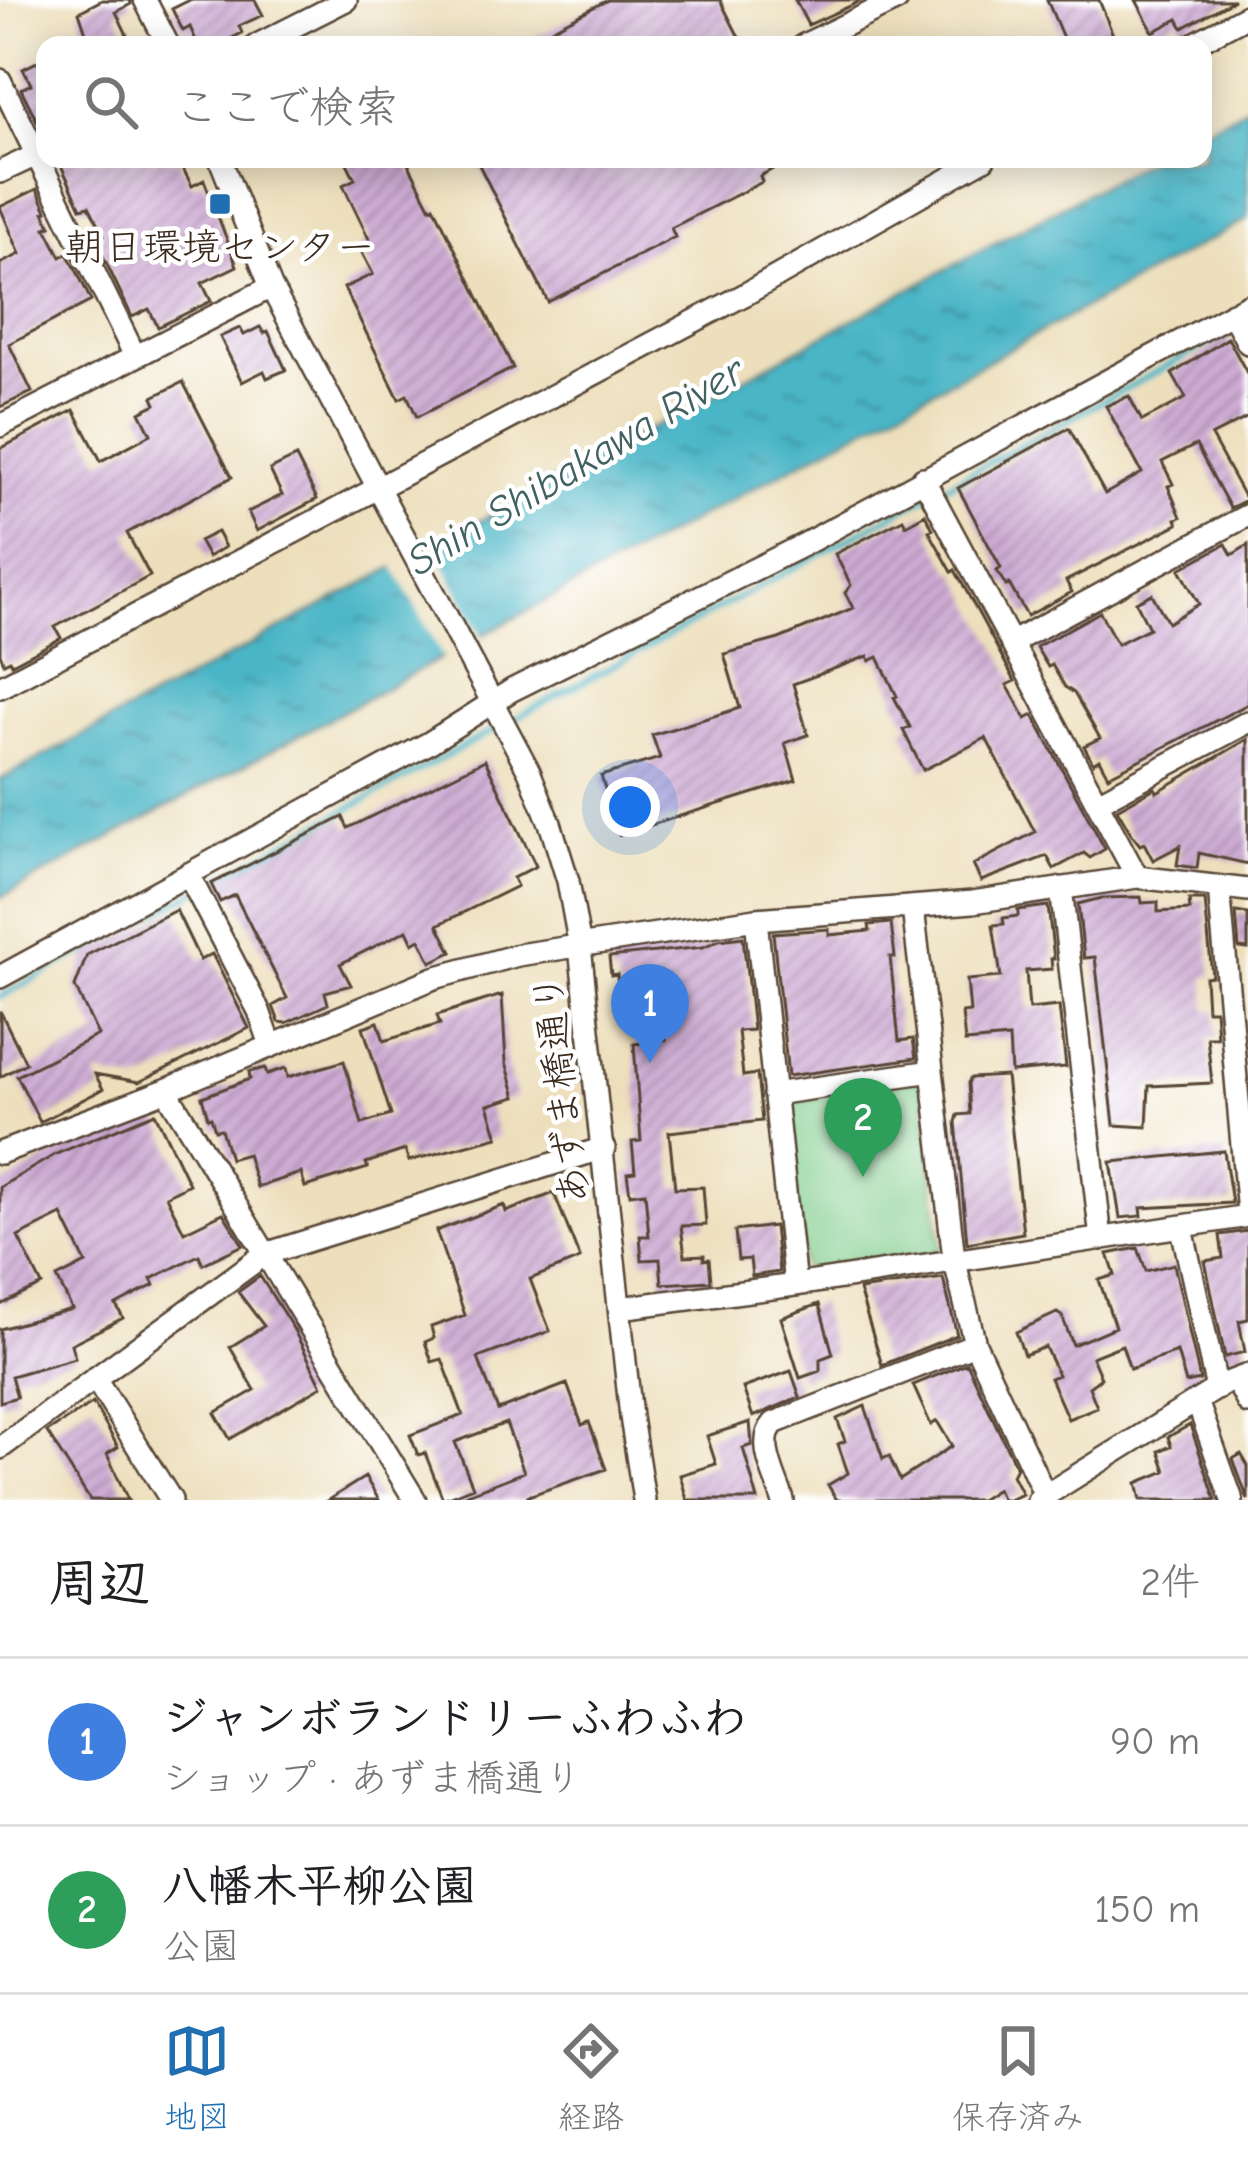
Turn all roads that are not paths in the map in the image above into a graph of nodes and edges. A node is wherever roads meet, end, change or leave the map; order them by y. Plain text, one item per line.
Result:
1 (145, 0) edge
2 (346, 0) edge
3 (897, 0) edge
4 (306, 9) edge
5 (1248, 14) edge
6 (163, 36) edge
7 (269, 36) edge
8 (823, 36) edge
9 (1208, 36) edge
10 (0, 80) edge
11 (36, 146) edge
12 (36, 155) edge
13 (47, 168) edge
14 (224, 168) edge
15 (968, 168) edge
16 (0, 172) edge
17 (271, 287) junction
18 (1240, 309) edge
19 (1248, 343) edge
20 (134, 354) junction
21 (0, 426) edge
22 (923, 478) junction
23 (377, 488) junction
24 (1248, 515) edge
25 (1011, 643) junction
26 (0, 687) edge
27 (489, 694) junction
28 (1248, 722) edge
29 (1098, 802) junction
30 (188, 874) junction
31 (1137, 877) junction
32 (1219, 886) junction
33 (1060, 888) junction
34 (1248, 890) edge
35 (913, 908) junction
36 (756, 919) junction
37 (580, 947) junction
38 (0, 977) edge
39 (272, 1046) junction
40 (932, 1071) junction
41 (166, 1090) junction
42 (774, 1094) junction
43 (604, 1148) junction
44 (0, 1153) edge
45 (1248, 1214) edge
46 (1182, 1228) junction
47 (1101, 1239) junction
48 (265, 1254) junction
49 (954, 1258) junction
50 (795, 1286) junction
51 (620, 1308) junction
52 (975, 1344) junction
53 (95, 1378) junction
54 (1234, 1381) edge
55 (1197, 1401) junction
56 (1248, 1403) edge
57 (0, 1448) edge
58 (1041, 1498) edge
59 (171, 1500) edge
60 (415, 1500) edge
61 (644, 1500) edge
62 (783, 1500) edge
63 (1232, 1500) edge

1 - 6 street
2 - 4 street
3 - 8 street
4 - 7 street
5 - 9 street
10 - 11 street
12 - 16 street
13 - 20 street
14 - 17 street
15 - 23 street
17 - 20 street
17 - 23 street
18 - 19 street
18 - 22 street
20 - 21 street
22 - 25 street
22 - 27 street
23 - 26 street
23 - 27 street, あずま橋通り
24 - 25 street
25 - 29 street
27 - 30 street
27 - 37 street, あずま橋通り
28 - 29 street
29 - 31 street
30 - 38 street
30 - 39 street
31 - 32 street
31 - 33 street
32 - 34 street
32 - 45 street
33 - 35 street
33 - 47 street
35 - 36 street
35 - 40 street
36 - 37 street
36 - 42 street
37 - 39 street
37 - 43 street, あずま橋通り
39 - 41 street
40 - 42 street
40 - 49 street
41 - 44 street
41 - 48 street
42 - 50 street
43 - 48 street
43 - 51 street, あずま橋通り
45 - 46 street
46 - 47 street
46 - 54 street
47 - 49 street
48 - 53 street
48 - 60 street
49 - 50 street
49 - 52 street
50 - 51 street
51 - 61 street, あずま橋通り
52 - 58 street
52 - 62 street
53 - 57 street
53 - 59 street
54 - 55 street
54 - 56 street
55 - 58 street
55 - 63 street

